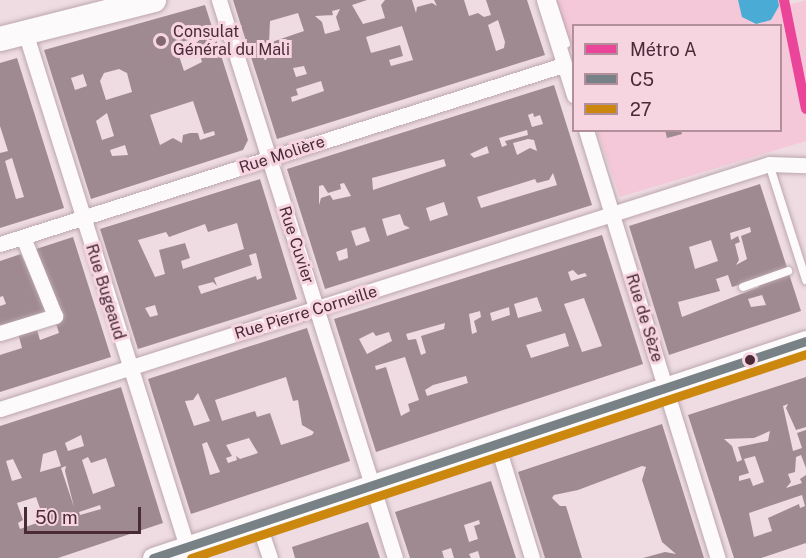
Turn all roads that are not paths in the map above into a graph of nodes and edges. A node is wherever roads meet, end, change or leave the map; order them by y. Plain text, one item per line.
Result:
1 (154, 0) edge
2 (219, 0) edge
3 (544, 0) edge
4 (552, 0) edge
5 (26, 35) junction
6 (0, 40) edge
7 (566, 44) dead end
8 (563, 65) junction
9 (572, 92) edge
10 (586, 132) edge
11 (269, 158) junction
12 (769, 164) junction
13 (806, 165) edge
14 (612, 216) junction
15 (82, 219) junction
16 (23, 237) junction
17 (0, 244) edge
18 (788, 271) dead end
19 (806, 280) edge
20 (743, 287) dead end
21 (317, 309) junction
22 (0, 333) edge
23 (806, 341) edge
24 (129, 368) junction
25 (665, 388) junction
26 (0, 409) edge
27 (497, 444) junction
28 (372, 485) junction
29 (258, 523) junction
30 (187, 547) junction
31 (153, 558) edge
32 (270, 558) edge
33 (395, 558) edge
34 (532, 558) edge
35 (718, 558) edge

1 - 5 main road
2 - 11 street, Rue Cuvier
3 - 8 street
4 - 7 lane
5 - 6 main road
5 - 15 street, Rue Bugeaud
8 - 9 street
8 - 11 street, Rue Molière
10 - 14 street, Rue de Sèze
11 - 15 street, Rue Molière
11 - 21 street, Rue Cuvier
12 - 13 street, Rue Pierre Corneille
12 - 14 street, Rue Pierre Corneille
12 - 19 lane
14 - 21 street, Rue Pierre Corneille
14 - 25 street, Rue de Sèze
15 - 16 street, Rue Molière
15 - 24 street, Rue Bugeaud
16 - 17 street, Rue Molière
16 - 22 street
18 - 20 lane
21 - 24 street, Rue Pierre Corneille
21 - 28 street, Rue Cuvier
23 - 25 main road
24 - 26 street, Rue Pierre Corneille
24 - 30 street, Rue Bugeaud
25 - 27 main road
25 - 35 street, Rue de Sèze
27 - 28 main road
27 - 34 street
28 - 29 main road
28 - 33 street, Rue Cuvier
29 - 30 main road
29 - 32 street
30 - 31 main road

